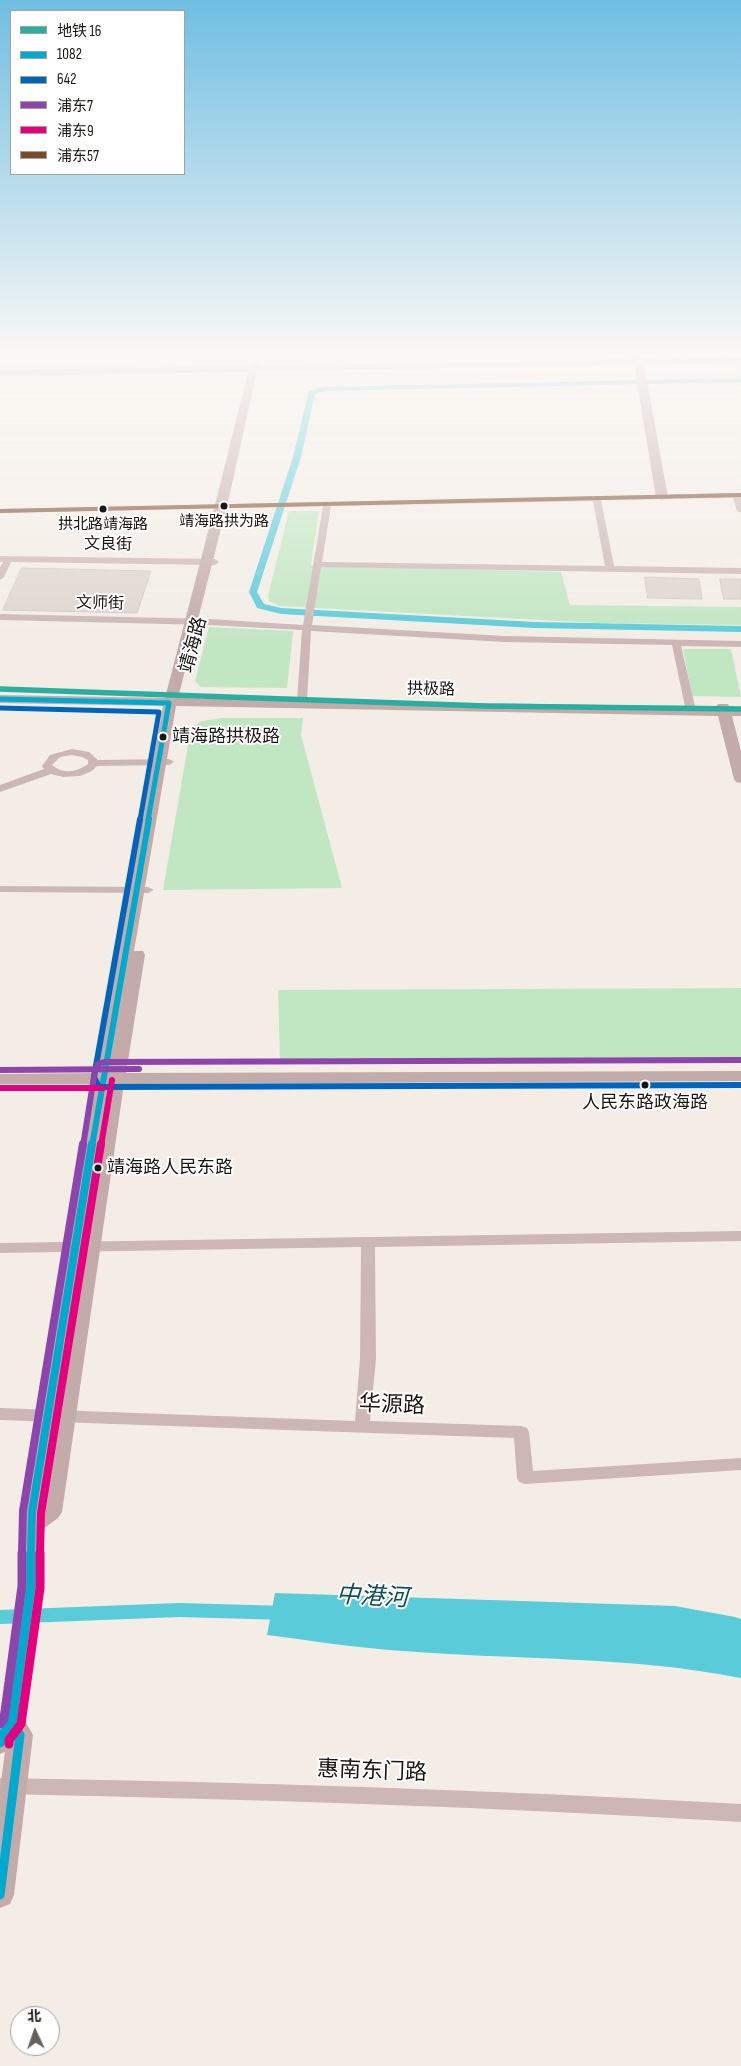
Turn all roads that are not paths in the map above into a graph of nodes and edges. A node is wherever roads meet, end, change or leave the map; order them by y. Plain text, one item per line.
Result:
1 (239, 449) edge
2 (654, 449) edge
3 (738, 495) edge
4 (662, 497) junction
5 (597, 498) junction
6 (326, 504) junction
7 (225, 506) junction
8 (741, 511) edge
9 (0, 512) edge
10 (4, 559) edge
11 (210, 562) junction
12 (317, 564) junction
13 (610, 568) junction
14 (741, 571) edge
15 (0, 577) edge
16 (0, 617) edge
17 (195, 622) junction
18 (307, 629) junction
19 (676, 643) junction
20 (740, 646) edge
21 (0, 694) edge
22 (0, 699) edge
23 (302, 700) junction
24 (175, 701) junction
25 (741, 707) edge
26 (690, 709) junction
27 (724, 709) junction
28 (741, 712) edge
29 (163, 762) junction
30 (93, 763) junction
31 (51, 770) junction
32 (741, 779) edge
33 (0, 789) edge
34 (0, 889) edge
35 (142, 890) junction
36 (741, 1069) edge
37 (0, 1071) edge
38 (110, 1075) junction
39 (741, 1076) edge
40 (0, 1079) edge
41 (741, 1236) edge
42 (368, 1242) junction
43 (82, 1247) junction
44 (0, 1248) edge
45 (0, 1414) edge
46 (55, 1418) junction
47 (362, 1427) junction
48 (741, 1464) edge
49 (6, 1733) edge
50 (7, 1786) edge
51 (741, 1813) edge
52 (0, 1895) edge

1 - 7 main road, 靖海路
2 - 4 main road
3 - 4 street
3 - 8 street
4 - 5 street
5 - 6 street
5 - 13 street
6 - 7 street
6 - 12 street
7 - 9 street
7 - 11 main road, 靖海路
10 - 11 street, 文良街
10 - 15 street
11 - 17 main road, 靖海路
12 - 13 street
12 - 18 street
13 - 14 street
16 - 17 street, 文师街
17 - 18 street, 文师街
17 - 24 main road, 靖海路
18 - 19 street, 文师街
18 - 23 street
19 - 20 street, 文师街
19 - 26 street
21 - 24 main road, 拱极路
22 - 24 main road, 拱极路
23 - 24 main road, 拱极路
23 - 26 main road, 拱极路
24 - 26 main road, 拱极路
24 - 29 main road, 靖海路
25 - 27 main road, 拱极路
26 - 27 main road, 拱极路
27 - 28 main road, 拱极路
27 - 32 main road
29 - 30 street
29 - 35 main road, 靖海路
30 - 31 street
30 - 31 street
31 - 33 street
34 - 35 street
35 - 38 main road, 靖海路
36 - 38 main road
37 - 38 main road
38 - 39 main road
38 - 40 main road
38 - 43 main road, 靖海路
41 - 42 street
42 - 43 street
42 - 47 street
43 - 44 street
43 - 46 main road, 靖海路
45 - 46 street, 华源路
46 - 47 street, 华源路
46 - 49 main road, 靖海路
47 - 48 street, 华源路
49 - 50 main road, 靖海路
50 - 51 street, 惠南东门路
50 - 52 main road, 靖海路

